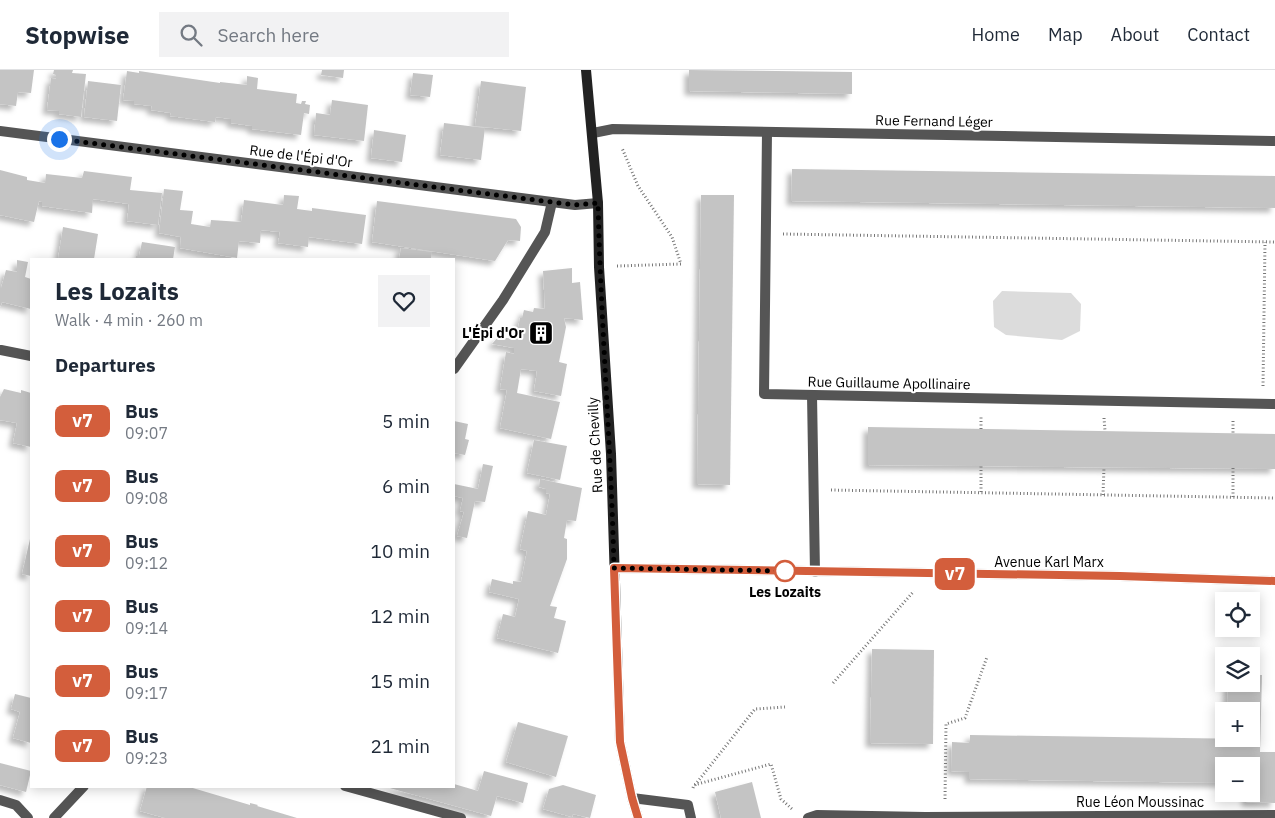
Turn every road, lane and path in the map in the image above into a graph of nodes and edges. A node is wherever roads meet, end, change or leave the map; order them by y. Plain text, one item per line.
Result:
1 (586, 70) edge
2 (613, 129) junction
3 (0, 131) edge
4 (767, 132) junction
5 (593, 133) junction
6 (1275, 141) edge
7 (552, 202) junction
8 (598, 203) junction
9 (766, 233) junction
10 (1265, 242) junction
11 (1275, 242) edge
12 (599, 266) junction
13 (1, 350) edge
14 (30, 356) edge
15 (455, 368) edge
16 (812, 395) junction
17 (1262, 404) junction
18 (1275, 404) edge
19 (981, 466) dead end
20 (1104, 467) dead end
21 (1233, 468) dead end
22 (814, 490) junction
23 (981, 492) junction
24 (1103, 495) junction
25 (1232, 497) junction
26 (1275, 498) edge
27 (614, 568) junction
28 (815, 572) junction
29 (929, 574) junction
30 (1275, 580) edge
31 (987, 657) dead end
32 (833, 683) dead end
33 (785, 707) dead end
34 (694, 785) junction
35 (82, 788) edge
36 (352, 788) edge
37 (632, 798) junction
38 (4, 801) edge
39 (688, 805) junction
40 (0, 810) edge
41 (795, 812) dead end
42 (1275, 815) edge
43 (945, 817) edge
44 (1035, 817) edge
45 (28, 818) edge
46 (54, 818) edge
47 (461, 818) edge
48 (638, 818) edge
49 (691, 818) edge
50 (808, 818) edge
51 (925, 818) edge

1 - 5 street, Rue de Chevilly
2 - 4 street, Rue Fernand Léger
2 - 5 street, Rue Fernand Léger
2 - 12 path
3 - 7 street, Rue de l'Épi d'Or
4 - 6 street, Rue Fernand Léger
4 - 9 street, Rue Guillaume Apollinaire
5 - 8 street, Rue de Chevilly
7 - 8 street, Rue de l'Épi d'Or
7 - 15 street
8 - 12 street, Rue de Chevilly
9 - 10 path
9 - 16 street, Rue Guillaume Apollinaire
10 - 11 path
10 - 17 path
12 - 27 street, Rue de Chevilly
13 - 14 street
16 - 17 street, Rue Guillaume Apollinaire
16 - 22 street
17 - 18 street, Rue Guillaume Apollinaire
19 - 23 path
20 - 24 path
21 - 25 path
22 - 23 path
22 - 28 street
23 - 24 path
24 - 25 path
25 - 26 path
27 - 28 street, Avenue Karl Marx
27 - 37 street, Rue de Chevilly
28 - 29 street, Avenue Karl Marx
29 - 30 street, Avenue Karl Marx
29 - 32 path
31 - 43 path
33 - 34 path
34 - 39 path
34 - 41 path
35 - 46 street
36 - 47 street
37 - 39 street
37 - 48 street, Rue de Chevilly
38 - 40 street
38 - 45 street
39 - 49 street
42 - 44 street, Rue Léon Moussinac
43 - 44 street, Rue Léon Moussinac
43 - 51 street, Rue Léon Moussinac
50 - 51 street, Rue Léon Moussinac

